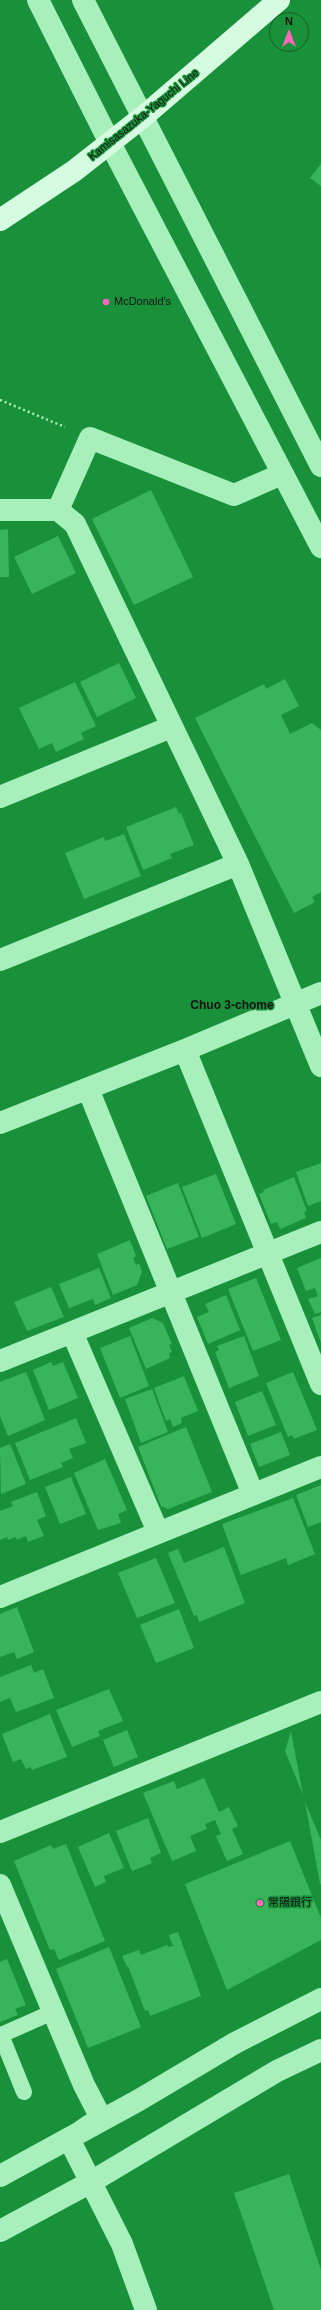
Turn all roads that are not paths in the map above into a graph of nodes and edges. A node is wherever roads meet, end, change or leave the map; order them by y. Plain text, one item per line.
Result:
1 (38, 0) edge
2 (83, 0) edge
3 (279, 0) edge
4 (144, 116) junction
5 (110, 143) junction
6 (0, 220) edge
7 (321, 466) edge
8 (282, 474) junction
9 (0, 510) edge
10 (58, 510) junction
11 (321, 547) edge
12 (171, 727) junction
13 (0, 797) edge
14 (238, 864) junction
15 (0, 960) edge
16 (321, 993) edge
17 (296, 1003) junction
18 (185, 1050) junction
19 (321, 1066) edge
20 (88, 1089) junction
21 (0, 1123) edge
22 (321, 1232) edge
23 (267, 1254) junction
24 (171, 1292) junction
25 (72, 1332) junction
26 (0, 1361) edge
27 (321, 1384) edge
28 (321, 1467) edge
29 (253, 1494) junction
30 (158, 1532) junction
31 (0, 1597) edge
32 (321, 1702) edge
33 (0, 1832) edge
34 (0, 1885) edge
35 (321, 1999) edge
36 (53, 2012) junction
37 (321, 2050) edge
38 (24, 2092) dead end
39 (69, 2139) junction
40 (0, 2176) edge
41 (91, 2182) junction
42 (0, 2231) edge
43 (146, 2310) edge

1 - 5 street
2 - 4 street
3 - 4 main road, Kamisasazuka-Yaguchi Line
4 - 5 main road, Kamisasazuka-Yaguchi Line
4 - 7 street
5 - 6 main road, Kamisasazuka-Yaguchi Line
5 - 8 street
8 - 10 street
8 - 11 street
9 - 10 street
10 - 12 street
12 - 13 street
12 - 14 street
14 - 15 street
14 - 17 street
16 - 17 street
17 - 18 street
17 - 19 street
18 - 20 street
18 - 23 street
20 - 21 street
20 - 24 street
22 - 23 street
23 - 24 street
23 - 27 street
24 - 25 street
24 - 29 street
25 - 26 street
25 - 30 street
28 - 29 street
29 - 30 street
30 - 31 street
32 - 33 street
34 - 36 street
35 - 39 street
36 - 38 lane
36 - 39 street
37 - 41 street
39 - 40 street
39 - 41 street
41 - 42 street
41 - 43 street

